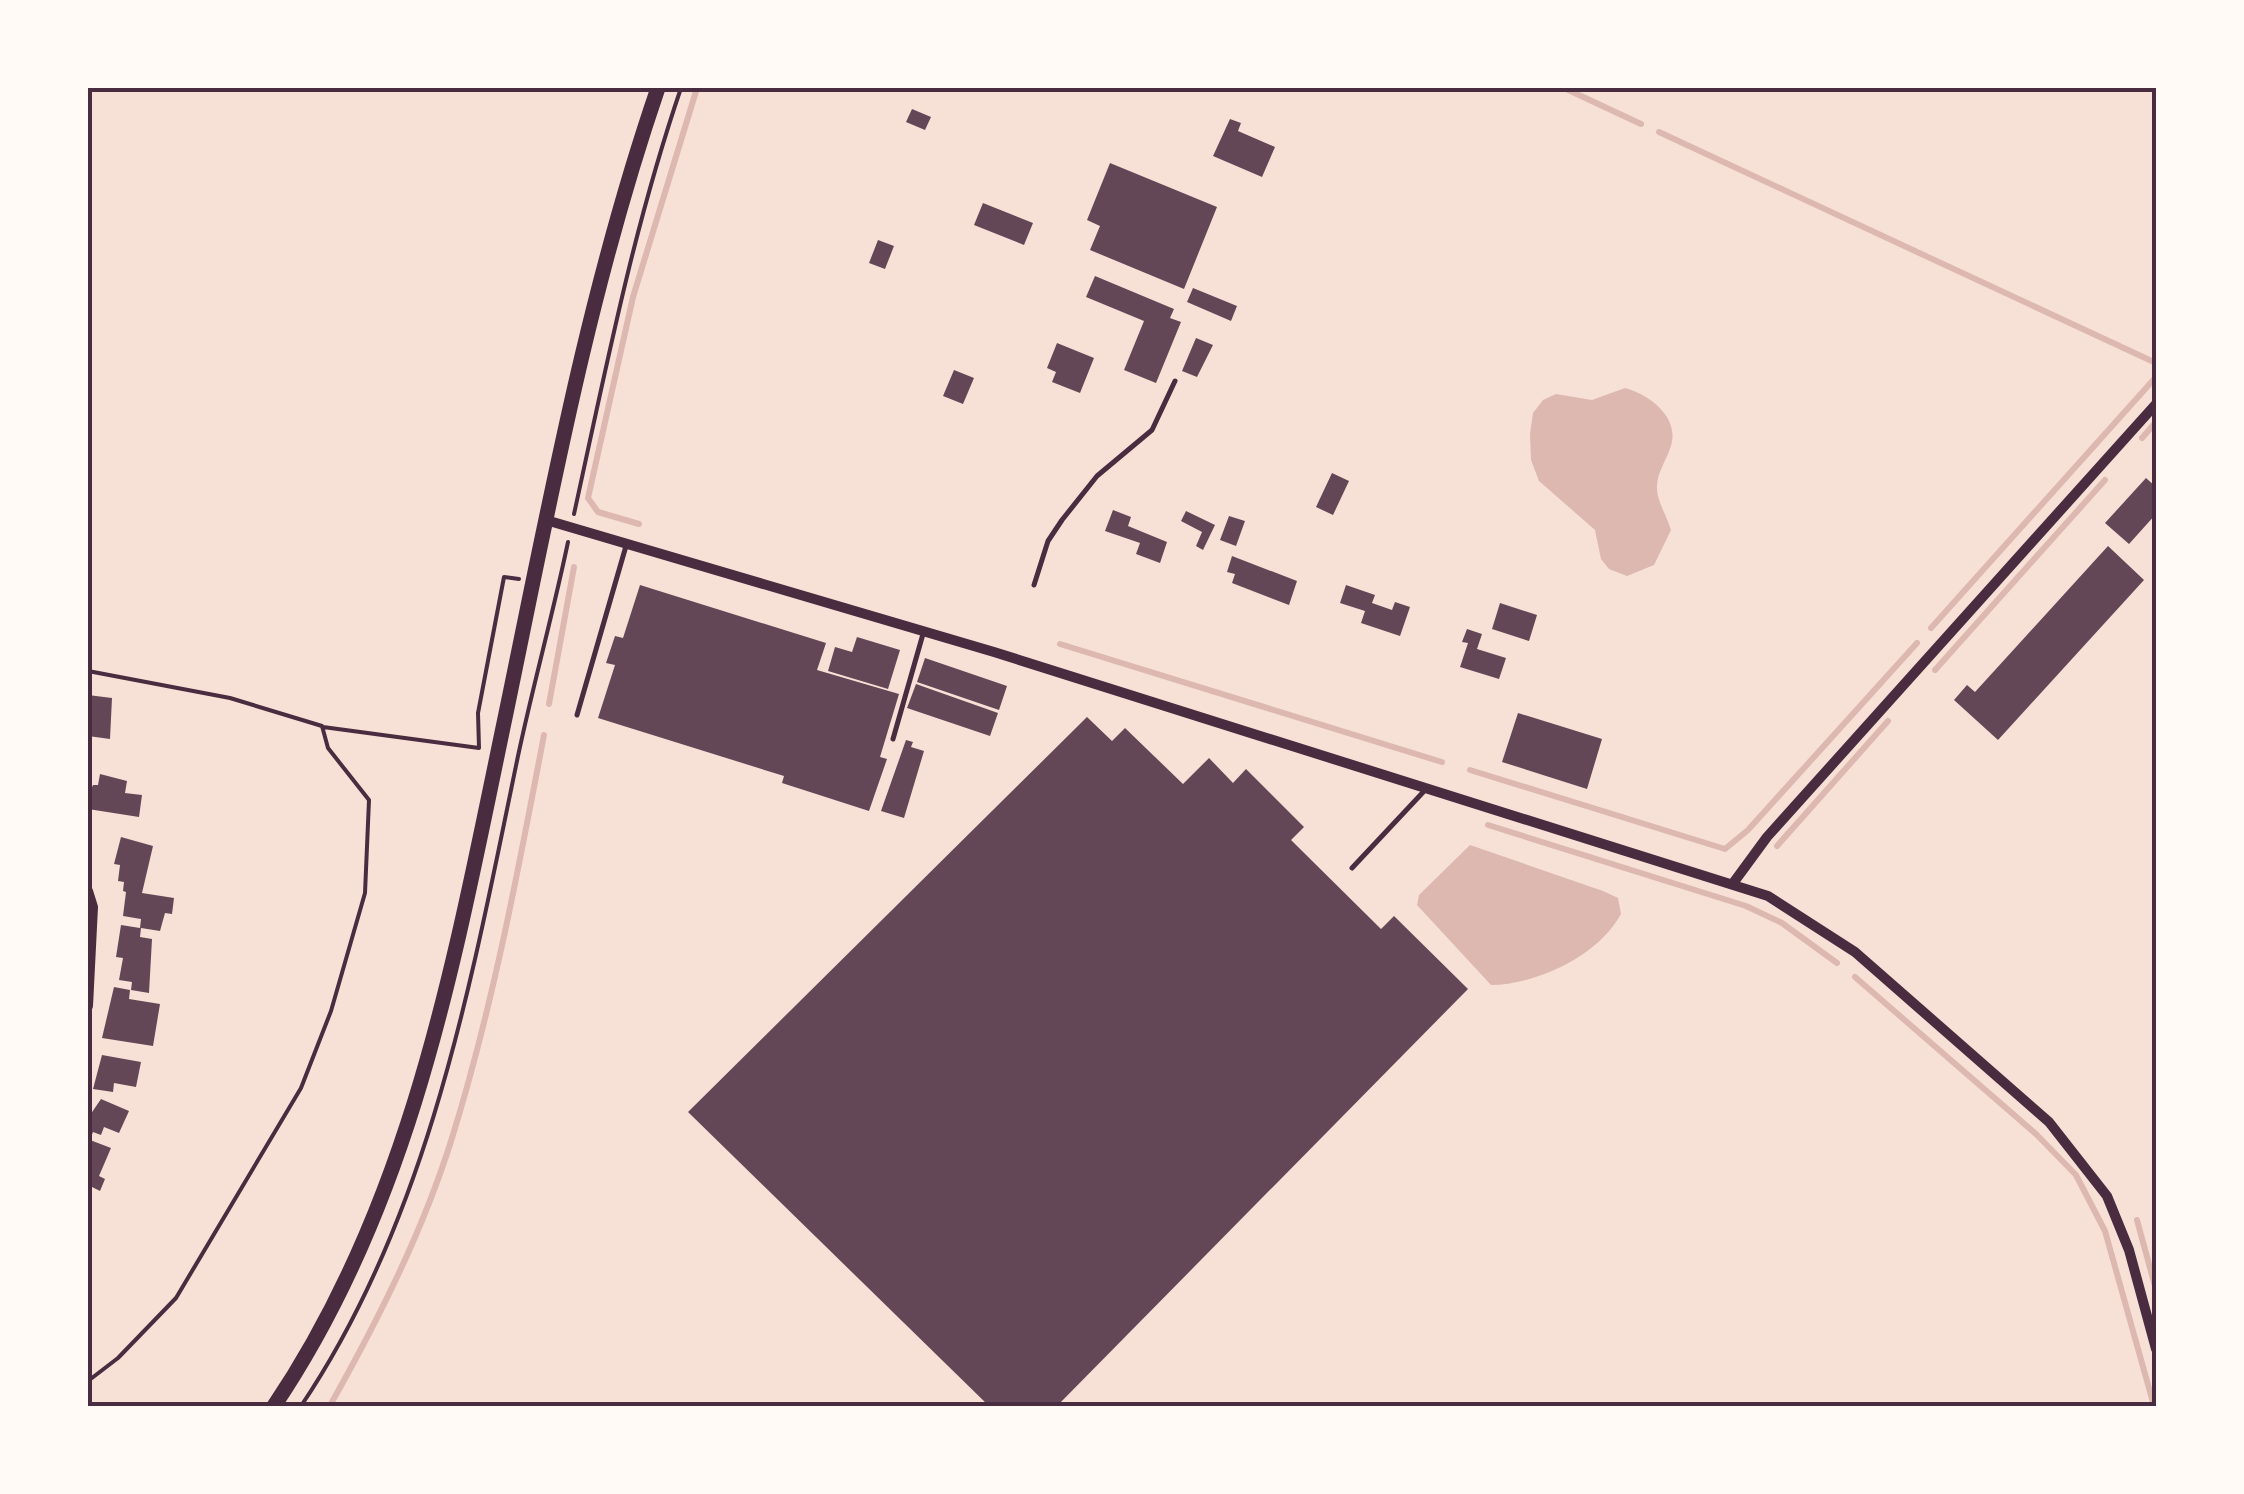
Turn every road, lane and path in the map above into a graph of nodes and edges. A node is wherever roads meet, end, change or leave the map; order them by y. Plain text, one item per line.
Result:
1 (658, 88) edge
2 (1175, 381) dead end
3 (2156, 404) edge
4 (546, 520) junction
5 (628, 543) junction
6 (504, 577) dead end
7 (1034, 585) dead end
8 (924, 631) junction
9 (88, 670) edge
10 (577, 715) dead end
11 (322, 726) junction
12 (893, 739) dead end
13 (1429, 786) junction
14 (1352, 868) dead end
15 (1734, 882) junction
16 (88, 891) edge
17 (88, 1006) edge
18 (2156, 1350) edge
19 (88, 1380) edge
20 (274, 1406) edge

1 - 4 main road
2 - 7 lane
3 - 15 street
4 - 5 street
4 - 20 main road
5 - 8 street
5 - 10 lane
6 - 11 path
8 - 12 lane
8 - 13 street
9 - 11 path
11 - 19 path
13 - 14 lane
13 - 15 street
15 - 18 street
16 - 17 street

